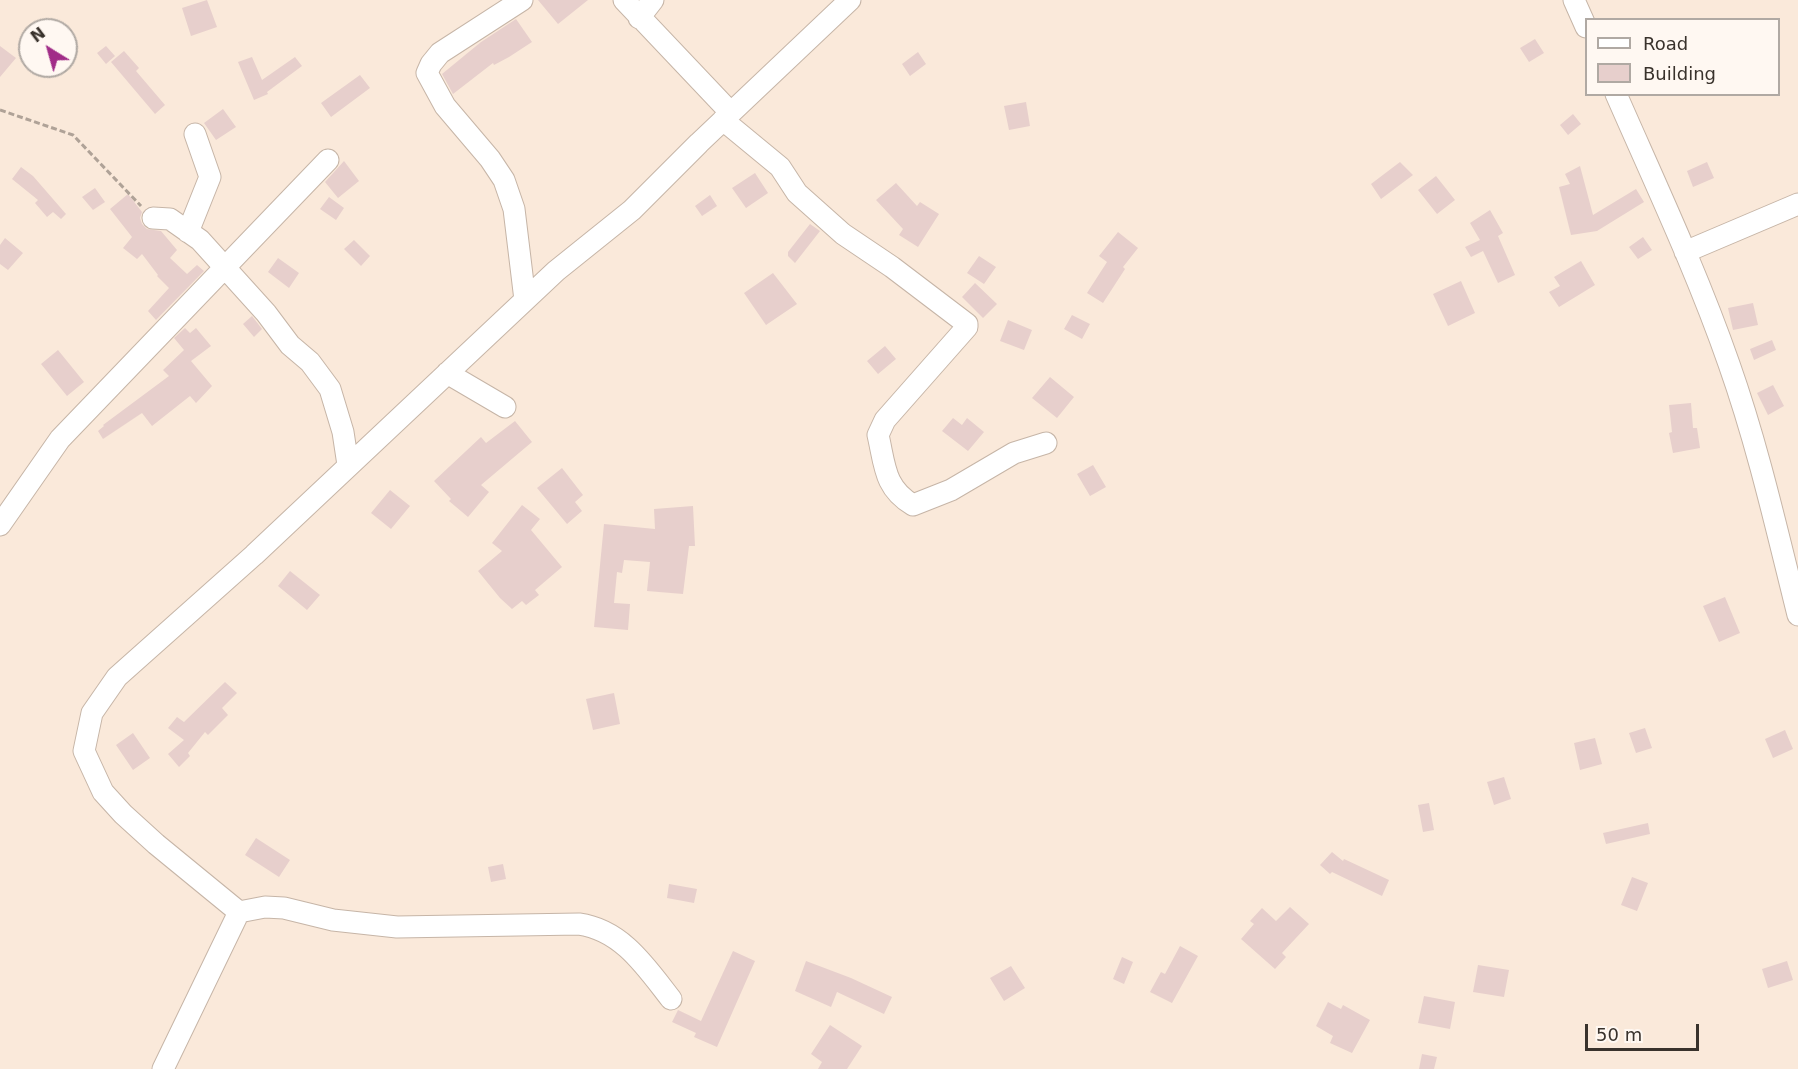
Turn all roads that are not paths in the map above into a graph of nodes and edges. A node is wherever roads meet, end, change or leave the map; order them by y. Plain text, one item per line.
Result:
1 (522, 0) edge
2 (624, 0) edge
3 (653, 0) edge
4 (850, 0) edge
5 (1574, 0) edge
6 (639, 18) junction
7 (1585, 23) edge
8 (1617, 96) edge
9 (727, 116) junction
10 (195, 134) dead end
11 (328, 160) dead end
12 (1798, 204) edge
13 (153, 218) road end
14 (188, 232) junction
15 (1685, 252) junction
16 (225, 266) junction
17 (525, 300) junction
18 (447, 373) junction
19 (505, 407) dead end
20 (1047, 442) dead end
21 (348, 465) junction
22 (0, 525) edge
23 (1798, 615) edge
24 (239, 912) junction
25 (671, 999) dead end
26 (163, 1069) edge

1 - 17 street
2 - 6 street
3 - 6 street
4 - 9 street
5 - 7 street
6 - 9 street
8 - 15 street
9 - 17 street
9 - 20 street
10 - 14 street
11 - 16 street
12 - 15 street
13 - 14 street
14 - 16 street
15 - 23 street
16 - 21 street
16 - 22 street
17 - 18 street
18 - 19 street
18 - 21 street
21 - 24 street
24 - 25 street
24 - 26 street

